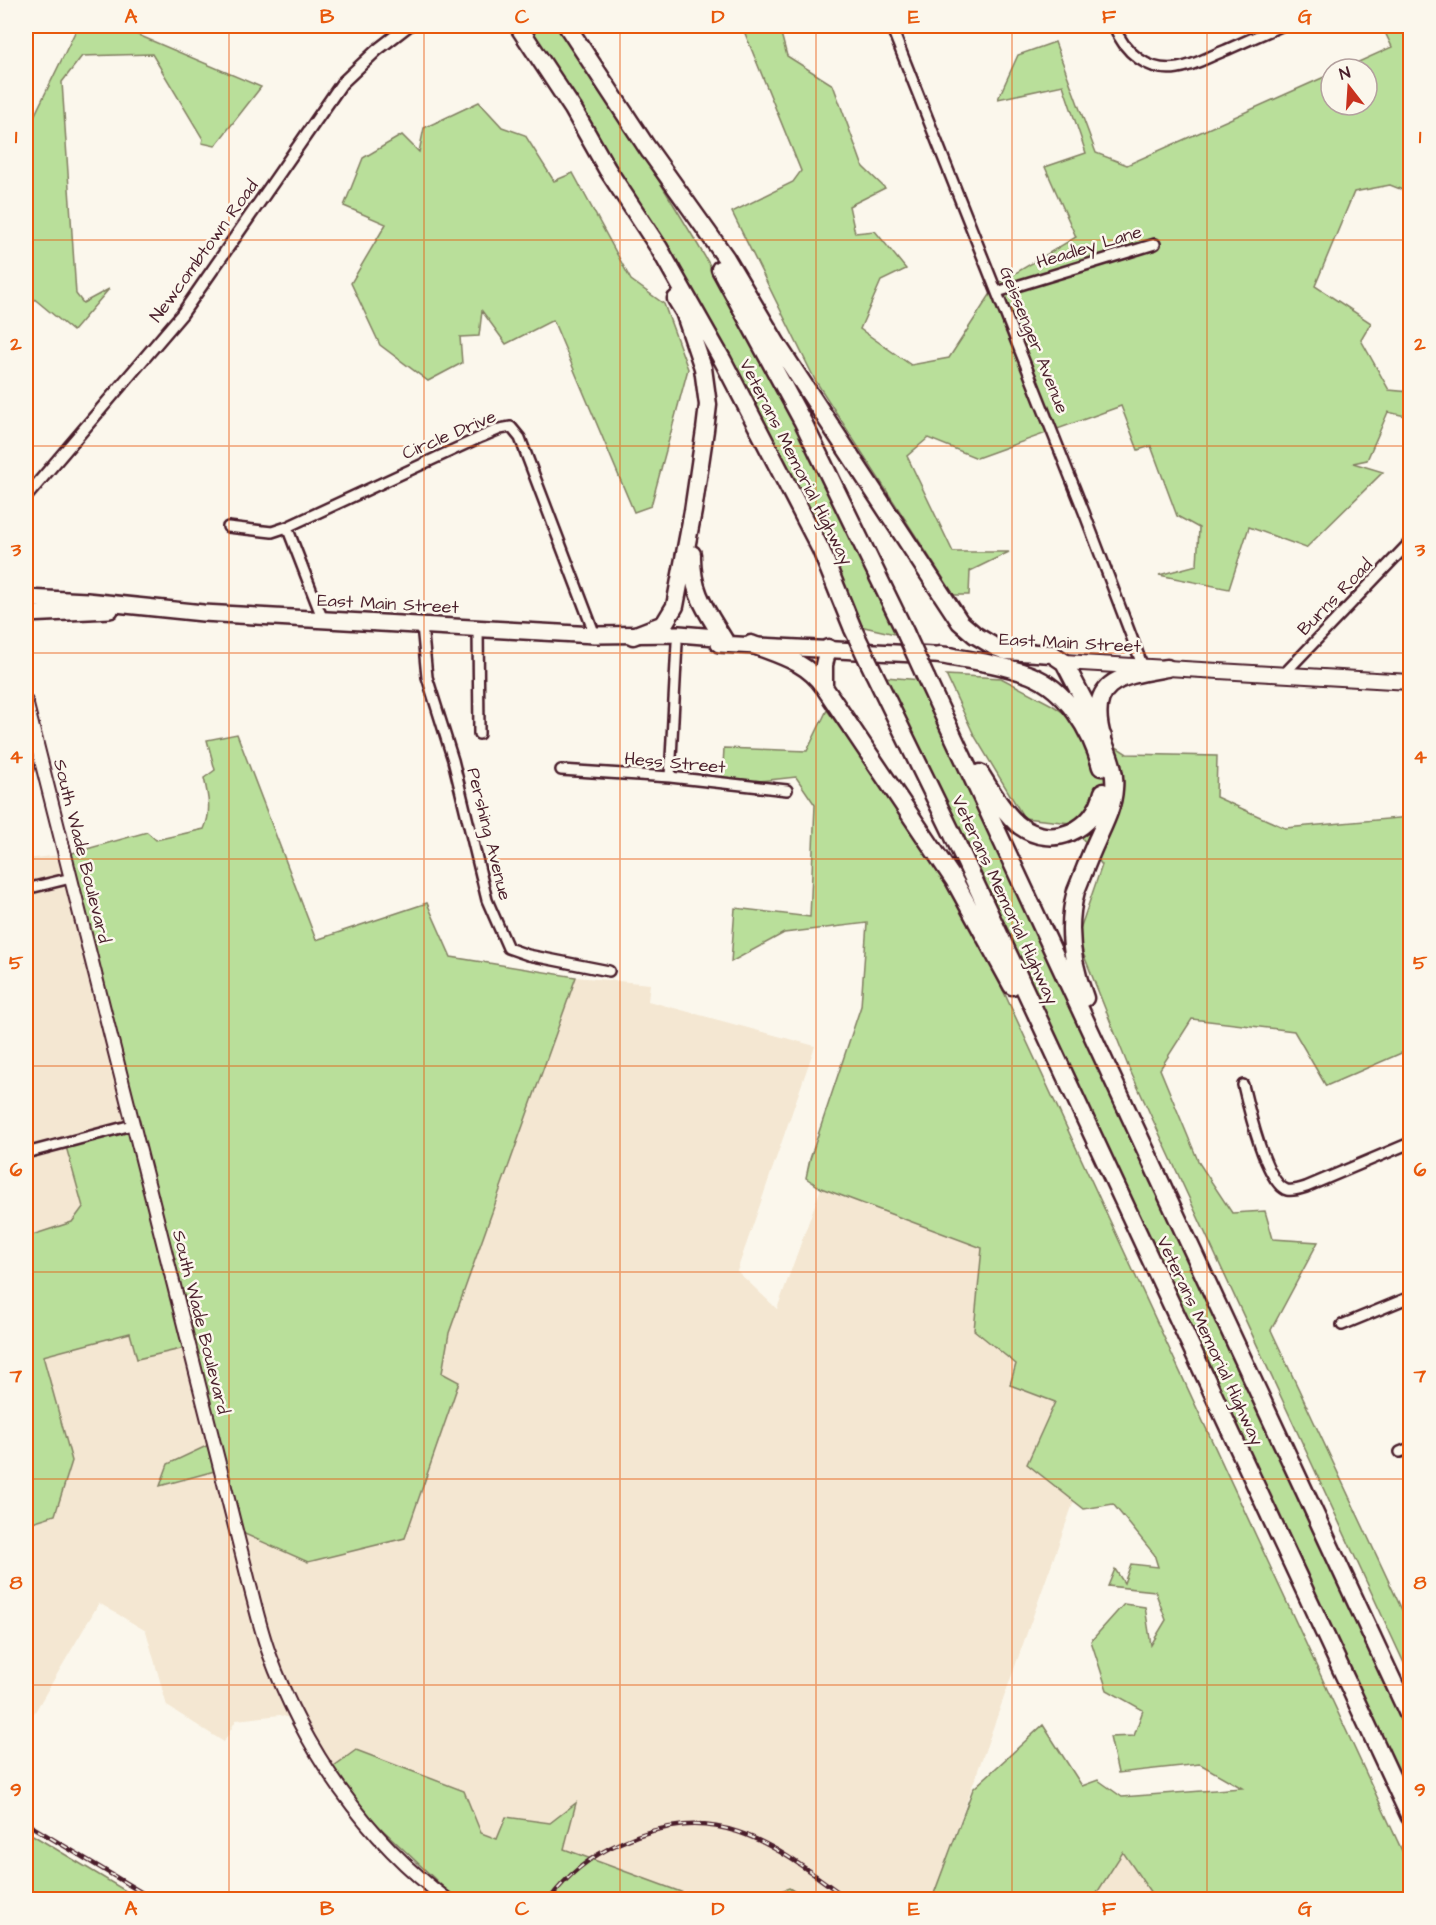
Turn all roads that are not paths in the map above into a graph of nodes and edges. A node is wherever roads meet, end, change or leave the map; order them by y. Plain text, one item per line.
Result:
1 (408, 26) edge
2 (518, 26) edge
3 (567, 26) edge
4 (891, 26) edge
5 (1114, 26) edge
6 (1281, 26) edge
7 (644, 143) junction
8 (607, 169) junction
9 (1155, 244) dead end
10 (997, 292) junction
11 (26, 497) edge
12 (693, 512) junction
13 (228, 527) dead end
14 (287, 527) junction
15 (1410, 542) edge
16 (26, 598) edge
17 (140, 607) junction
18 (26, 614) edge
19 (323, 620) junction
20 (422, 625) junction
21 (478, 628) junction
22 (595, 635) junction
23 (633, 636) junction
24 (677, 642) junction
25 (726, 642) junction
26 (751, 644) junction
27 (828, 648) junction
28 (940, 655) junction
29 (1064, 662) junction
30 (1143, 667) junction
31 (1167, 668) junction
32 (1283, 675) junction
33 (1410, 682) edge
34 (824, 687) junction
35 (26, 701) edge
36 (943, 715) junction
37 (479, 734) dead end
38 (1102, 737) junction
39 (561, 770) dead end
40 (670, 777) junction
41 (787, 790) dead end
42 (71, 878) junction
43 (26, 889) edge
44 (609, 971) dead end
45 (1243, 1085) dead end
46 (132, 1125) junction
47 (1410, 1143) edge
48 (26, 1153) edge
49 (1149, 1157) junction
50 (1109, 1170) junction
51 (1410, 1297) edge
52 (1342, 1325) dead end
53 (1410, 1448) edge
54 (1400, 1452) dead end
55 (1410, 1718) edge
56 (1410, 1817) edge
57 (448, 1899) edge

1 - 11 street, Newcombtown Road
2 - 8 highway, Veterans Memorial Highway
3 - 7 highway, Veterans Memorial Highway
4 - 10 street, Geissenger Avenue
5 - 6 street
7 - 29 highway
7 - 36 highway, Veterans Memorial Highway, bridge
8 - 12 highway
8 - 50 highway, Veterans Memorial Highway, bridge
9 - 10 street, Headley Lane
10 - 30 street, Geissenger Avenue
12 - 23 highway
12 - 25 highway
13 - 14 street
14 - 19 street
14 - 22 street, Circle Drive
15 - 32 street, Burns Road
16 - 17 highway, East Main Street
17 - 18 highway, East Main Street
17 - 19 highway, East Main Street
19 - 20 highway, East Main Street
20 - 21 highway, East Main Street
20 - 44 street, Pershing Avenue
21 - 22 highway, East Main Street
21 - 37 street
22 - 23 highway, East Main Street
23 - 24 highway, East Main Street
23 - 25 highway, East Main Street
24 - 25 highway, East Main Street
24 - 40 street
25 - 26 highway, East Main Street
26 - 27 highway, East Main Street
26 - 34 highway
27 - 28 highway, East Main Street
27 - 34 highway
28 - 29 highway, East Main Street
28 - 36 highway
29 - 30 main road, East Main Street
29 - 38 highway
30 - 31 main road, East Main Street
31 - 32 main road, East Main Street
31 - 38 highway
32 - 33 main road, East Main Street
34 - 50 highway
35 - 42 main road, South Wade Boulevard
36 - 49 highway, Veterans Memorial Highway
38 - 49 highway
39 - 40 street, Hess Street
40 - 41 street, Hess Street
42 - 43 street
42 - 46 main road, South Wade Boulevard
45 - 47 street
46 - 48 street
46 - 57 main road, South Wade Boulevard
49 - 55 highway, Veterans Memorial Highway
50 - 56 highway, Veterans Memorial Highway
51 - 52 street
53 - 54 street

